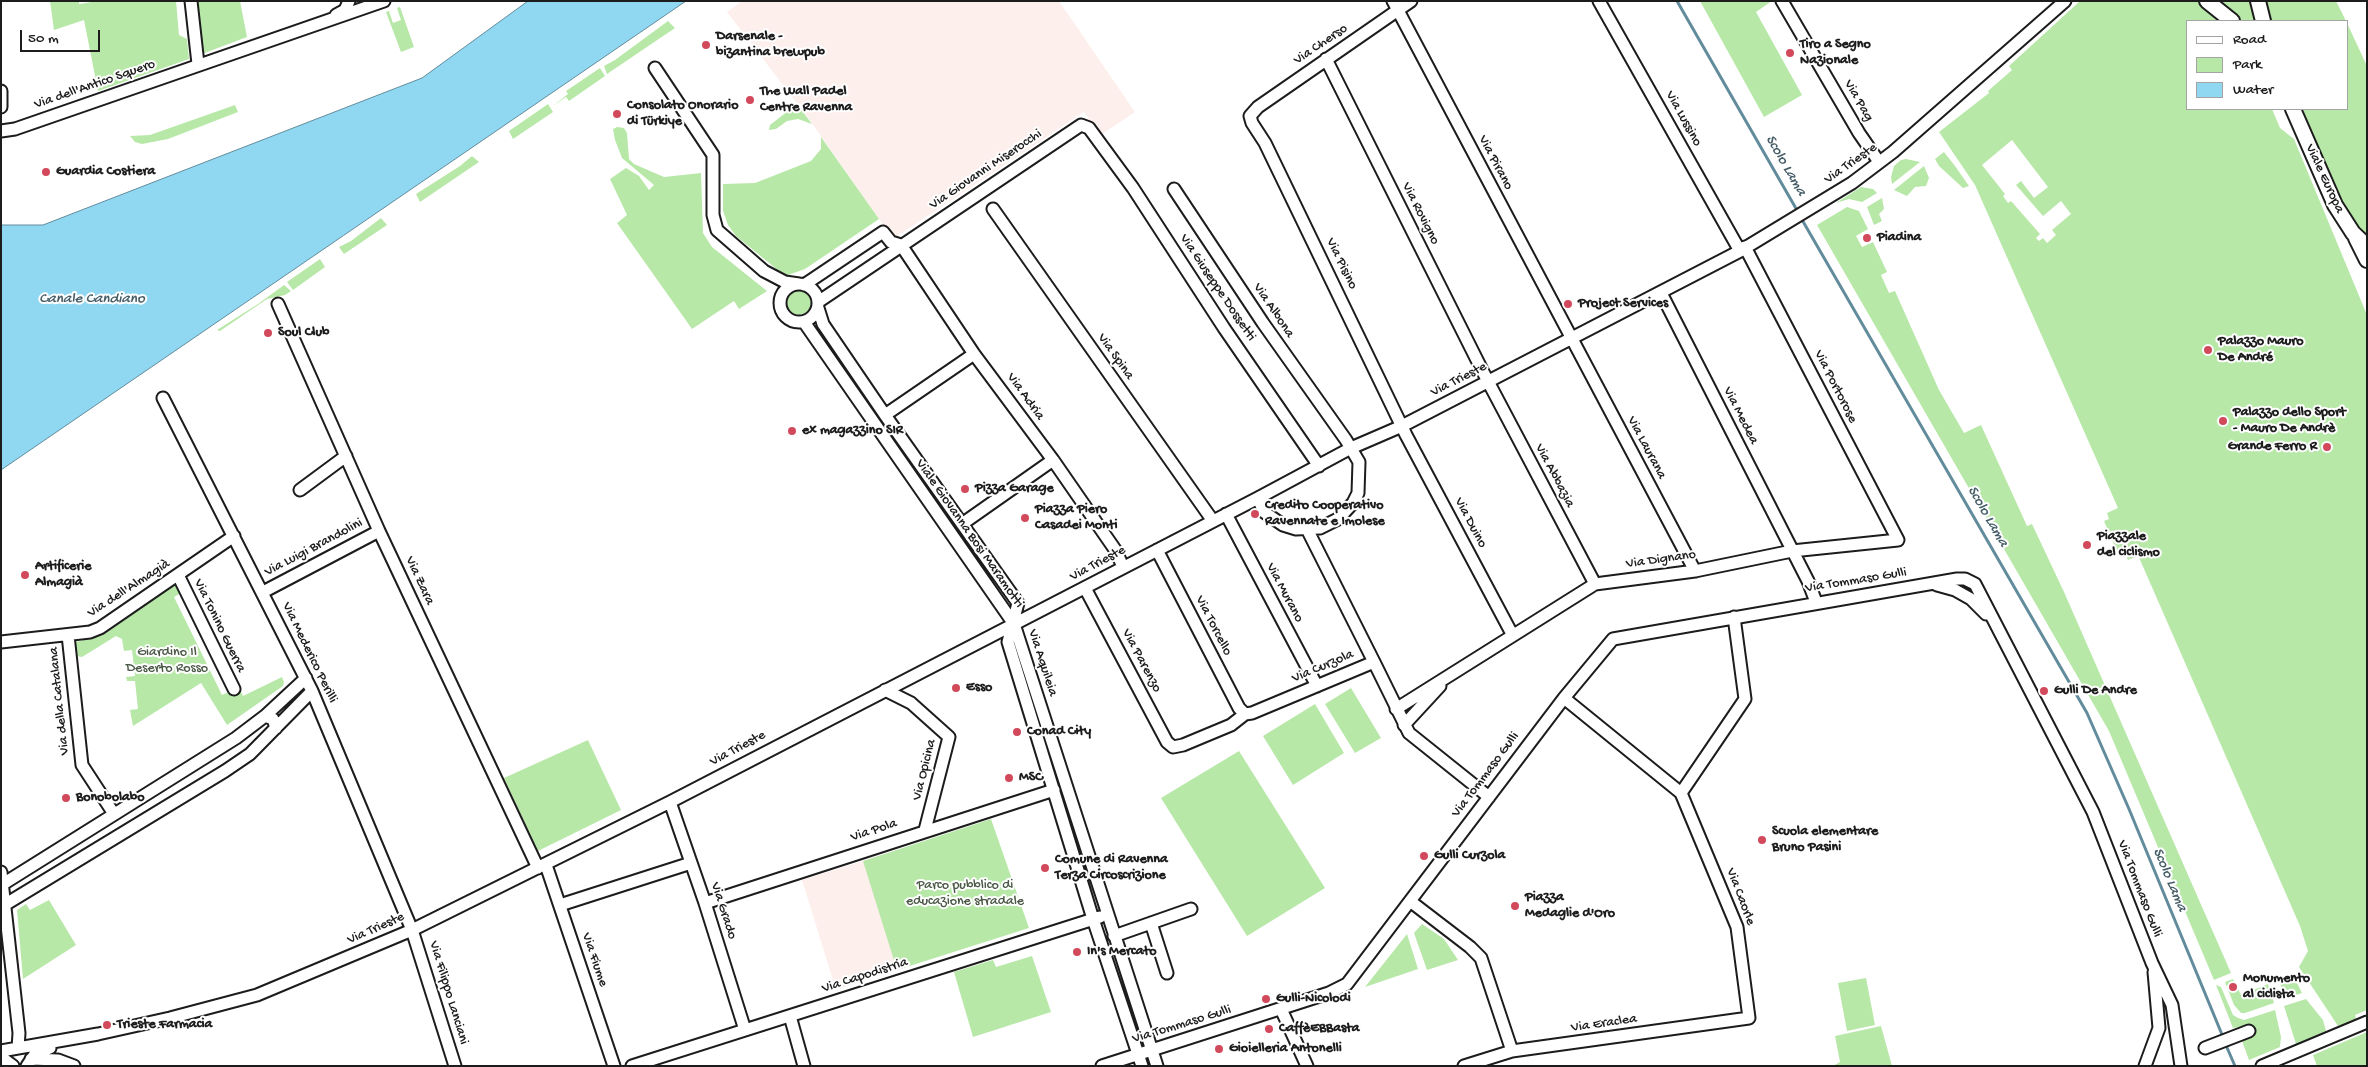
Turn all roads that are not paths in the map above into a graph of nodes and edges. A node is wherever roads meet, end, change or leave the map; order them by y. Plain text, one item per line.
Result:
1 (191, 1) edge
2 (349, 1) edge
3 (384, 1) edge
4 (1411, 1) edge
5 (1600, 1) edge
6 (1782, 1) edge
7 (2065, 1) edge
8 (2206, 1) edge
9 (2258, 1) edge
10 (1396, 6) edge
11 (330, 18) junction
12 (2231, 20) edge
13 (2263, 20) edge
14 (1326, 59) junction
15 (198, 64) junction
16 (655, 68) dead end
17 (1, 91) edge
18 (1, 107) edge
19 (2292, 110) edge
20 (1250, 116) joint
21 (1089, 128) joint
22 (1, 131) edge
23 (1879, 162) junction
24 (1174, 189) dead end
25 (993, 209) dead end
26 (2353, 233) junction
27 (901, 245) junction
28 (2367, 246) edge
29 (1743, 249) junction
30 (2367, 260) edge
31 (764, 271) junction
32 (801, 285) junction
33 (1661, 293) junction
34 (781, 298) junction
35 (278, 304) dead end
36 (818, 305) junction
37 (804, 322) junction
38 (1572, 339) junction
39 (974, 354) junction
40 (1488, 382) junction
41 (163, 398) dead end
42 (885, 415) junction
43 (1402, 426) junction
44 (1351, 448) junction
45 (346, 456) junction
46 (1053, 460) junction
47 (1319, 466) junction
48 (300, 490) dead end
49 (1258, 498) junction
50 (1226, 514) junction
51 (1213, 521) junction
52 (962, 524) junction
53 (1307, 529) junction
54 (379, 530) junction
55 (234, 536) junction
56 (1898, 540) joint
57 (1157, 550) junction
58 (1794, 555) junction
59 (1123, 567) junction
60 (1695, 571) junction
61 (178, 575) junction
62 (1595, 584) junction
63 (1085, 588) junction
64 (263, 592) junction
65 (1816, 602) junction
66 (1800, 606) junction
67 (1734, 618) junction
68 (1014, 624) junction
69 (1512, 634) junction
70 (68, 635) junction
71 (1, 642) edge
72 (1372, 658) junction
73 (1452, 674) junction
74 (306, 678) junction
75 (1317, 686) junction
76 (234, 689) dead end
77 (885, 690) junction
78 (312, 691) junction
79 (1564, 698) junction
80 (1396, 709) junction
81 (1245, 714) junction
82 (265, 716) junction
83 (1404, 725) junction
84 (276, 728) junction
85 (1174, 747) joint
86 (1054, 790) junction
87 (1681, 793) junction
88 (1489, 797) junction
89 (670, 802) junction
90 (114, 814) junction
91 (925, 830) junction
92 (690, 863) junction
93 (542, 866) junction
94 (1, 872) edge
95 (3, 884) junction
96 (1410, 901) junction
97 (705, 903) junction
98 (6, 904) junction
99 (560, 905) junction
100 (1191, 909) dead end
101 (1107, 915) junction
102 (1093, 919) junction
103 (1151, 923) junction
104 (412, 930) junction
105 (1114, 936) junction
106 (2152, 964) junction
107 (1167, 973) dead end
108 (1281, 1009) junction
109 (790, 1016) junction
110 (1749, 1018) joint
111 (2367, 1022) edge
112 (745, 1030) junction
113 (2245, 1033) dead end
114 (83, 1037) junction
115 (2208, 1047) dead end
116 (18, 1048) junction
117 (1152, 1050) junction
118 (1, 1051) edge
119 (1512, 1051) junction
120 (1138, 1054) junction
121 (1, 1057) edge
122 (29, 1062) edge
123 (2181, 1065) edge
124 (13, 1066) edge
125 (74, 1066) edge
126 (455, 1066) edge
127 (614, 1066) edge
128 (632, 1066) edge
129 (804, 1066) edge
130 (1102, 1066) edge
131 (1142, 1066) edge
132 (1157, 1066) edge
133 (1307, 1066) edge
134 (1464, 1066) edge
135 (2145, 1066) edge
136 (2262, 1066) edge

1 - 15 street
2 - 11 street
3 - 11 street, Via dell'Antico Squero
4 - 10 street, Via Cherso
5 - 29 street, Via Lussino
6 - 23 street, Via Pag
7 - 23 street, Via Trieste
8 - 12 main road
9 - 13 main road
10 - 14 street, Via Cherso
10 - 38 street, Via Pirano
11 - 15 street, Via dell'Antico Squero
14 - 20 street, Via Cherso
14 - 40 street, Via Rovigno
15 - 22 street, Via dell'Antico Squero
16 - 31 street
17 - 18 street
19 - 26 main road, Viale Europa
20 - 43 street, Via Pisino
21 - 27 street, Via Giovanni Miserocchi
21 - 47 street, Via Giuseppe Dossetti
23 - 29 street, Via Trieste
24 - 44 street, Via Albona
25 - 51 street, Via Spina
26 - 28 main road, Viale Europa
26 - 30 main road, Viale Europa
27 - 32 street
27 - 36 street, Via Giovanni Miserocchi
27 - 39 street, Via Adria
29 - 33 street, Via Trieste
29 - 56 street, Via Portorose
31 - 32 street
31 - 34 street
32 - 34 street
32 - 36 street
33 - 38 street, Via Trieste
33 - 58 street, Via Medea
34 - 37 street
35 - 45 street, Via Zara
36 - 37 street
36 - 42 street, Viale Giovanna Bosi Maramotti
37 - 68 street, Viale Giovanna Bosi Maramotti
38 - 40 street, Via Trieste
38 - 60 street, Via Laurana
39 - 42 street
39 - 46 street, Via Adria
40 - 43 street, Via Trieste
40 - 62 street, Via Abbazia
41 - 55 street, Via Mederico Perilli
42 - 52 street, Viale Giovanna Bosi Maramotti
43 - 44 street, Via Trieste
43 - 69 street, Via Duino
44 - 47 street, Via Trieste
44 - 53 street, Via Albona
45 - 48 street
45 - 54 street, Via Zara
46 - 52 street
46 - 59 street, Via Adria
47 - 49 street, Via Trieste
49 - 50 street, Via Trieste
49 - 53 street
50 - 51 street, Via Trieste
50 - 75 street, Via Murano
51 - 57 street, Via Trieste
52 - 68 street, Viale Giovanna Bosi Maramotti
53 - 72 street
54 - 64 street, Via Luigi Brandolini
54 - 93 street, Via Zara
55 - 61 street, Via dell'Almagià
55 - 64 street, Via Mederico Perilli
56 - 58 street, Via Dignano
57 - 59 street, Via Trieste
57 - 81 street, Via Torcello
58 - 60 street, Via Dignano
58 - 65 street, Via Medea
58 - 66 street, Via Medea
59 - 63 street, Via Trieste
60 - 62 street, Via Dignano
61 - 70 street, Via dell'Almagià
61 - 76 street, Via Tonino Guerra
62 - 69 street, Via Dignano
63 - 68 street, Via Trieste
63 - 85 street, Via Parenzo
64 - 74 street, Via Mederico Perilli
65 - 66 street, Via Tommaso Gulli
65 - 106 street, Via Tommaso Gulli
66 - 67 street, Via Tommaso Gulli
67 - 79 street, Via Tommaso Gulli
67 - 87 street
68 - 77 street, Via Trieste
68 - 86 street, Via Aquileia
68 - 101 street, Via Aquileia
69 - 73 street, Via Dignano
70 - 71 street, Via dell'Almagià
70 - 90 street, Via della Catalana
72 - 75 street, Via Curzola
72 - 80 street, Via Curzola
73 - 80 street, Via Dignano
73 - 83 street, Via Dignano
74 - 78 street, Via Mederico Perilli
74 - 82 street
75 - 81 street, Via Curzola
77 - 89 street, Via Trieste
77 - 91 street, Via Opicina
78 - 84 street
78 - 104 street, Via Mederico Perilli
79 - 87 street, Via Caorle
79 - 88 street, Via Tommaso Gulli
80 - 83 street, Via Curzola
81 - 85 street, Via Curzola
82 - 84 street
82 - 90 street
83 - 88 street, Via Curzola
84 - 98 street
86 - 91 street, Via Pola
86 - 102 street, Via Aquileia
87 - 110 street, Via Caorle
88 - 96 street, Via Tommaso Gulli
89 - 92 street, Via Grado
89 - 93 street, Via Trieste
90 - 95 street
91 - 97 street, Via Pola
92 - 97 street, Via Grado
92 - 99 street
93 - 99 street, Via Fiume
93 - 104 street, Via Trieste
94 - 95 street
95 - 98 street
96 - 108 street, Via Tommaso Gulli
96 - 119 street
97 - 112 street, Via Grado
98 - 116 street
99 - 127 street, Via Fiume
100 - 103 street
101 - 102 street, Via Capodistria
101 - 105 street, Via Aquileia
102 - 109 street, Via Capodistria
102 - 120 street, Via Aquileia
103 - 105 street
103 - 107 street
104 - 114 street, Via Trieste
104 - 126 street, Via Filippo Lanciani
105 - 117 street, Via Aquileia
106 - 123 street, Via Tommaso Gulli
106 - 135 street, Via Tommaso Gulli
108 - 117 street, Via Tommaso Gulli
108 - 133 street
109 - 112 street, Via Capodistria
109 - 129 street
110 - 119 street, Via Eraclea
111 - 136 street
112 - 128 street, Via Capodistria
113 - 115 street
114 - 116 street, Via Trieste
114 - 122 street, Via Trieste
116 - 118 street, Via Trieste
117 - 120 street, Via Tommaso Gulli
117 - 132 street, Via Aquileia
119 - 134 street, Via Eraclea
120 - 130 street, Via Tommaso Gulli
120 - 131 street, Via Aquileia
121 - 124 street
122 - 125 street

